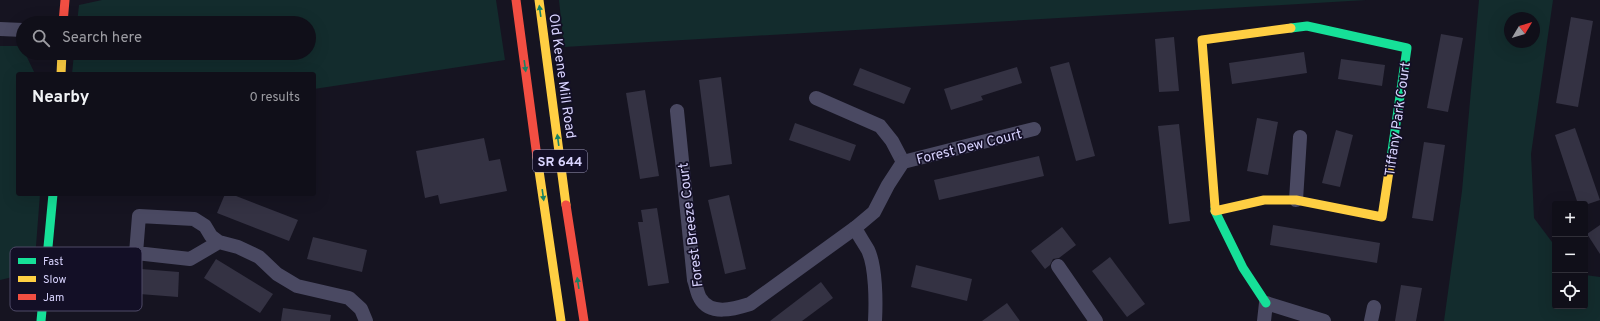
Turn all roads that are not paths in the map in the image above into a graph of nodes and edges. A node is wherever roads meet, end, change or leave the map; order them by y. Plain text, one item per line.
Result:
1 (65, 0) edge
2 (516, 0) edge
3 (539, 0) edge
4 (64, 16) edge
5 (0, 29) edge
6 (16, 30) edge
7 (62, 60) edge
8 (61, 72) edge
9 (816, 98) dead end
10 (678, 111) dead end
11 (1034, 129) dead end
12 (1300, 137) dead end
13 (903, 162) junction
14 (53, 196) edge
15 (1296, 200) junction
16 (1215, 211) junction
17 (855, 228) junction
18 (219, 242) junction
19 (48, 247) edge
20 (136, 247) edge
21 (142, 254) edge
22 (1058, 266) dead end
23 (1266, 302) junction
24 (42, 311) edge
25 (41, 321) edge
26 (366, 321) edge
27 (561, 321) edge
28 (584, 321) edge
29 (875, 321) edge
30 (1096, 321) edge
31 (1264, 321) edge
32 (1324, 321) edge

1 - 4 street
2 -> 27 street, SR 644
28 -> 3 street, Old Keene Mill Road / SR 644
5 - 6 street
7 - 8 street
9 - 13 street
10 - 17 street, Forest Breeze Court
11 - 13 street, Forest Dew Court
12 - 15 street
13 - 17 street
14 - 19 street
15 - 16 street, Tiffany Park Court
15 - 16 street, Tiffany Park Court
16 - 23 street, Tiffany Park Court
17 - 29 street
18 - 20 street
18 - 21 street
18 - 26 street
22 - 30 street
23 - 31 street
23 - 32 street
24 - 25 street

